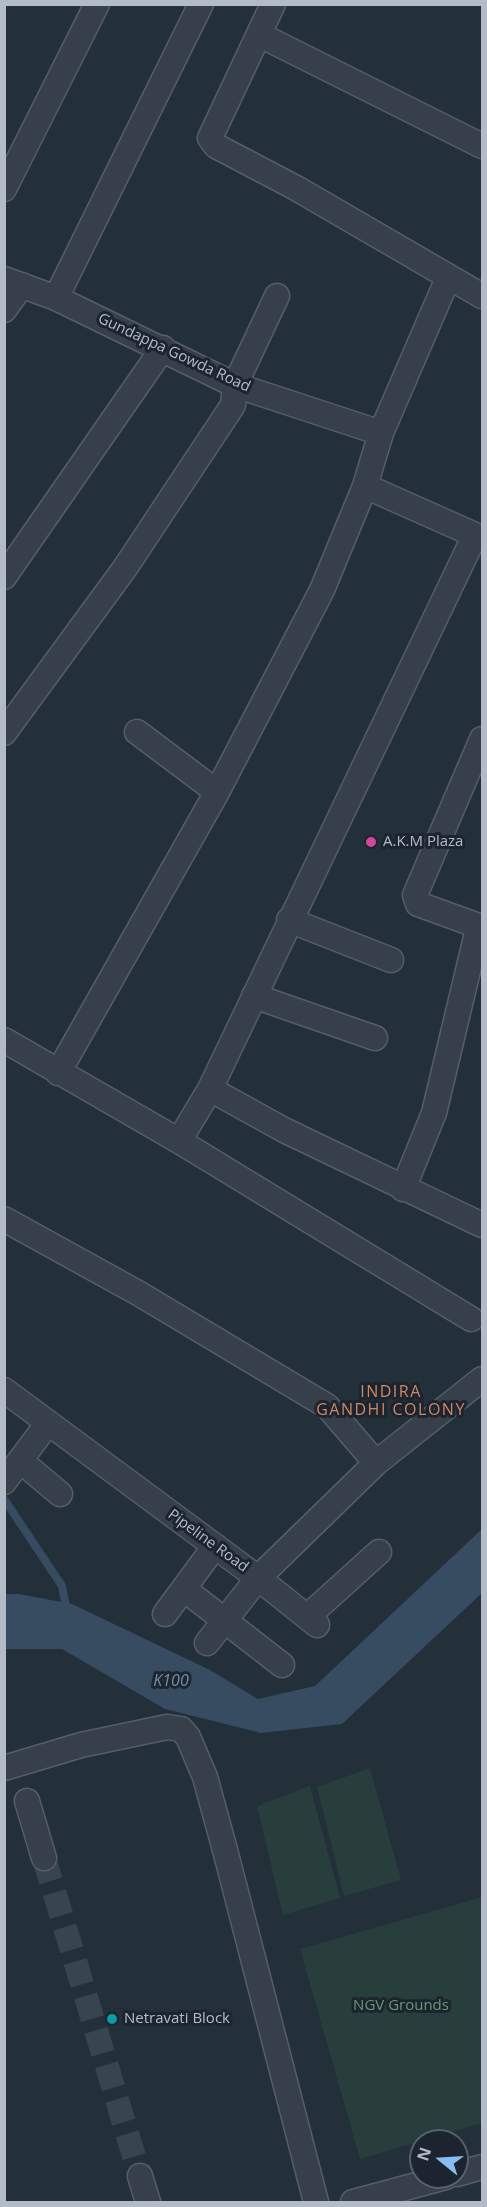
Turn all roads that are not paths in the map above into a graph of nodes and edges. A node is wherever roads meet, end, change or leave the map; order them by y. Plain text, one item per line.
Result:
1 (97, 4) edge
2 (201, 4) edge
3 (273, 4) edge
4 (260, 35) junction
5 (483, 146) edge
6 (4, 189) edge
7 (448, 278) junction
8 (13, 282) edge
9 (483, 296) edge
10 (277, 297) dead end
11 (56, 298) junction
12 (4, 310) edge
13 (163, 348) junction
14 (236, 385) junction
15 (381, 433) junction
16 (365, 486) junction
17 (4, 577) edge
18 (9, 718) edge
19 (137, 732) dead end
20 (483, 739) edge
21 (217, 792) junction
22 (289, 920) junction
23 (392, 960) dead end
24 (254, 996) junction
25 (375, 1038) dead end
26 (4, 1040) edge
27 (58, 1073) junction
28 (210, 1089) junction
29 (179, 1141) junction
30 (403, 1189) junction
31 (4, 1219) edge
32 (483, 1225) edge
33 (471, 1319) dead end
34 (483, 1379) edge
35 (4, 1390) edge
36 (48, 1423) junction
37 (22, 1462) junction
38 (376, 1463) junction
39 (4, 1482) edge
40 (60, 1494) dead end
41 (215, 1546) junction
42 (379, 1552) dead end
43 (258, 1578) junction
44 (184, 1589) junction
45 (165, 1614) dead end
46 (225, 1621) junction
47 (207, 1643) dead end
48 (282, 1665) dead end
49 (4, 1768) edge
50 (27, 1801) dead end
51 (44, 1858) tunnel mouth
52 (140, 2176) tunnel mouth
53 (409, 2187) edge
54 (148, 2202) edge
55 (316, 2202) edge
56 (353, 2202) edge

1 - 6 street
2 - 11 street
3 - 4 street
4 - 5 street
4 - 7 street
7 - 9 street
7 - 15 street
8 - 11 street, Gundappa Gowda Road
8 - 12 street
10 - 14 street
11 - 13 street, Gundappa Gowda Road
13 - 14 street, Gundappa Gowda Road
13 - 17 street
14 - 15 street, Gundappa Gowda Road
14 - 18 street
15 - 16 street
16 - 21 street
16 - 22 street
19 - 21 street
20 - 30 street
21 - 27 street
22 - 23 street
22 - 24 street
24 - 25 street
24 - 28 street
26 - 27 street
27 - 29 street
28 - 29 street
28 - 30 street
29 - 33 street
30 - 32 street
31 - 38 street
34 - 38 street, Pipeline Road
35 - 36 street, Pipeline Road
36 - 37 street
36 - 41 street, Pipeline Road
37 - 39 street
37 - 40 street
38 - 43 street, Pipeline Road
41 - 43 street, Pipeline Road
41 - 44 street
42 - 43 street
43 - 46 street
44 - 45 street
44 - 46 street
46 - 47 street
46 - 48 street
49 - 55 street
50 - 51 street
52 - 54 street
53 - 56 street

